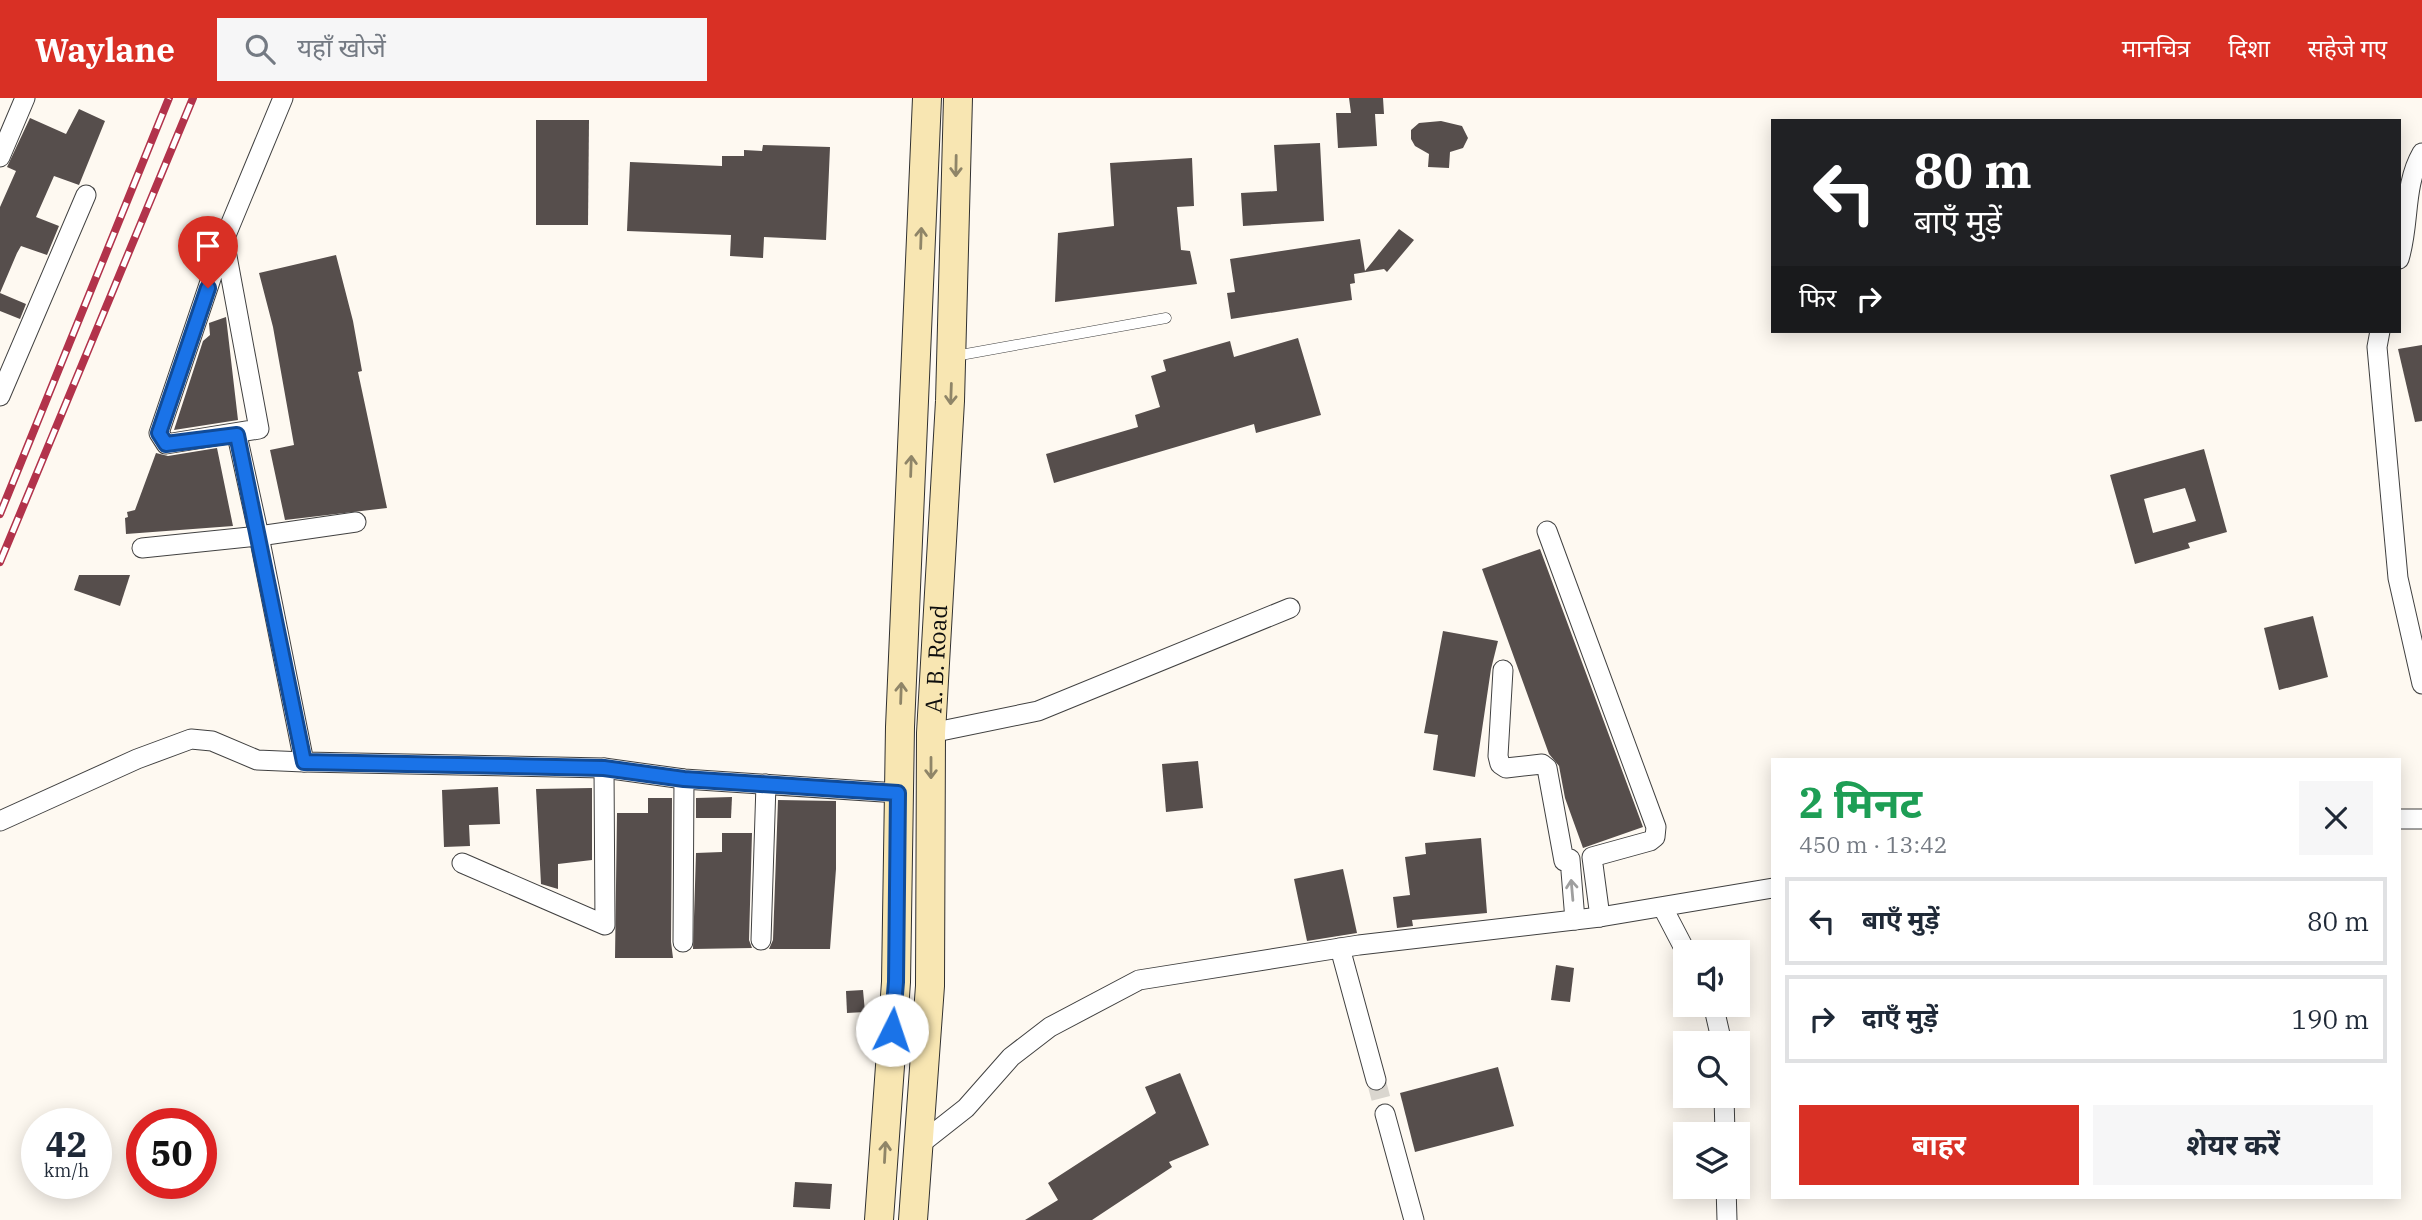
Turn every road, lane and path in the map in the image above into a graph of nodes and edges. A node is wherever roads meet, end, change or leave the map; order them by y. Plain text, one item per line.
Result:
1 (25, 98) edge
2 (283, 98) edge
3 (927, 98) edge
4 (958, 98) edge
5 (2422, 153) edge
6 (0, 157) edge
7 (2408, 194) junction
8 (86, 195) dead end
9 (2422, 212) edge
10 (224, 240) junction
11 (2401, 253) edge
12 (1166, 318) dead end
13 (2380, 333) edge
14 (951, 357) junction
15 (0, 396) edge
16 (237, 435) junction
17 (356, 522) dead end
18 (1547, 531) dead end
19 (259, 536) junction
20 (142, 548) dead end
21 (1290, 608) dead end
22 (1503, 670) dead end
23 (2422, 684) edge
24 (931, 733) junction
25 (304, 762) junction
26 (604, 768) junction
27 (684, 779) junction
28 (766, 784) junction
29 (898, 793) junction
30 (2422, 819) edge
31 (2401, 820) edge
32 (0, 821) edge
33 (462, 863) dead end
34 (1771, 888) edge
35 (1663, 908) junction
36 (1600, 917) junction
37 (1575, 920) junction
38 (761, 940) dead end
39 (1680, 940) edge
40 (683, 942) dead end
41 (1340, 948) junction
42 (1376, 1080) tunnel mouth
43 (888, 1091) junction
44 (923, 1094) junction
45 (1385, 1114) tunnel mouth
46 (919, 1145) junction
47 (1726, 1199) edge
48 (879, 1220) edge
49 (913, 1220) edge
50 (1414, 1220) edge
51 (1727, 1220) edge

1 - 6 street
2 - 10 street
29 -> 3 main road, A. B. Road
4 -> 14 main road, A. B. Road
5 - 7 street
7 - 9 street
7 - 11 street
8 - 15 street
10 - 16 street
10 - 16 street
12 - 14 lane
13 - 23 street
14 -> 24 main road, A. B. Road
16 - 19 street
17 - 19 street
18 - 36 street
19 - 20 street
19 - 25 street
21 - 24 street
37 -> 22 street
24 -> 44 main road, A. B. Road
25 - 26 street
25 - 32 street
26 - 27 street
26 - 33 street
27 - 28 street
27 - 40 street
28 - 29 street
28 - 38 street
29 - 43 main road, A. B. Road
30 - 31 street
34 - 35 street
35 - 36 street
35 - 39 street
36 - 37 street
37 - 41 street
41 - 42 street
41 - 46 street
43 - 44 main road
48 -> 43 main road, A. B. Road
44 - 46 main road, A. B. Road
45 - 50 street
46 - 49 main road, A. B. Road
47 - 51 street

